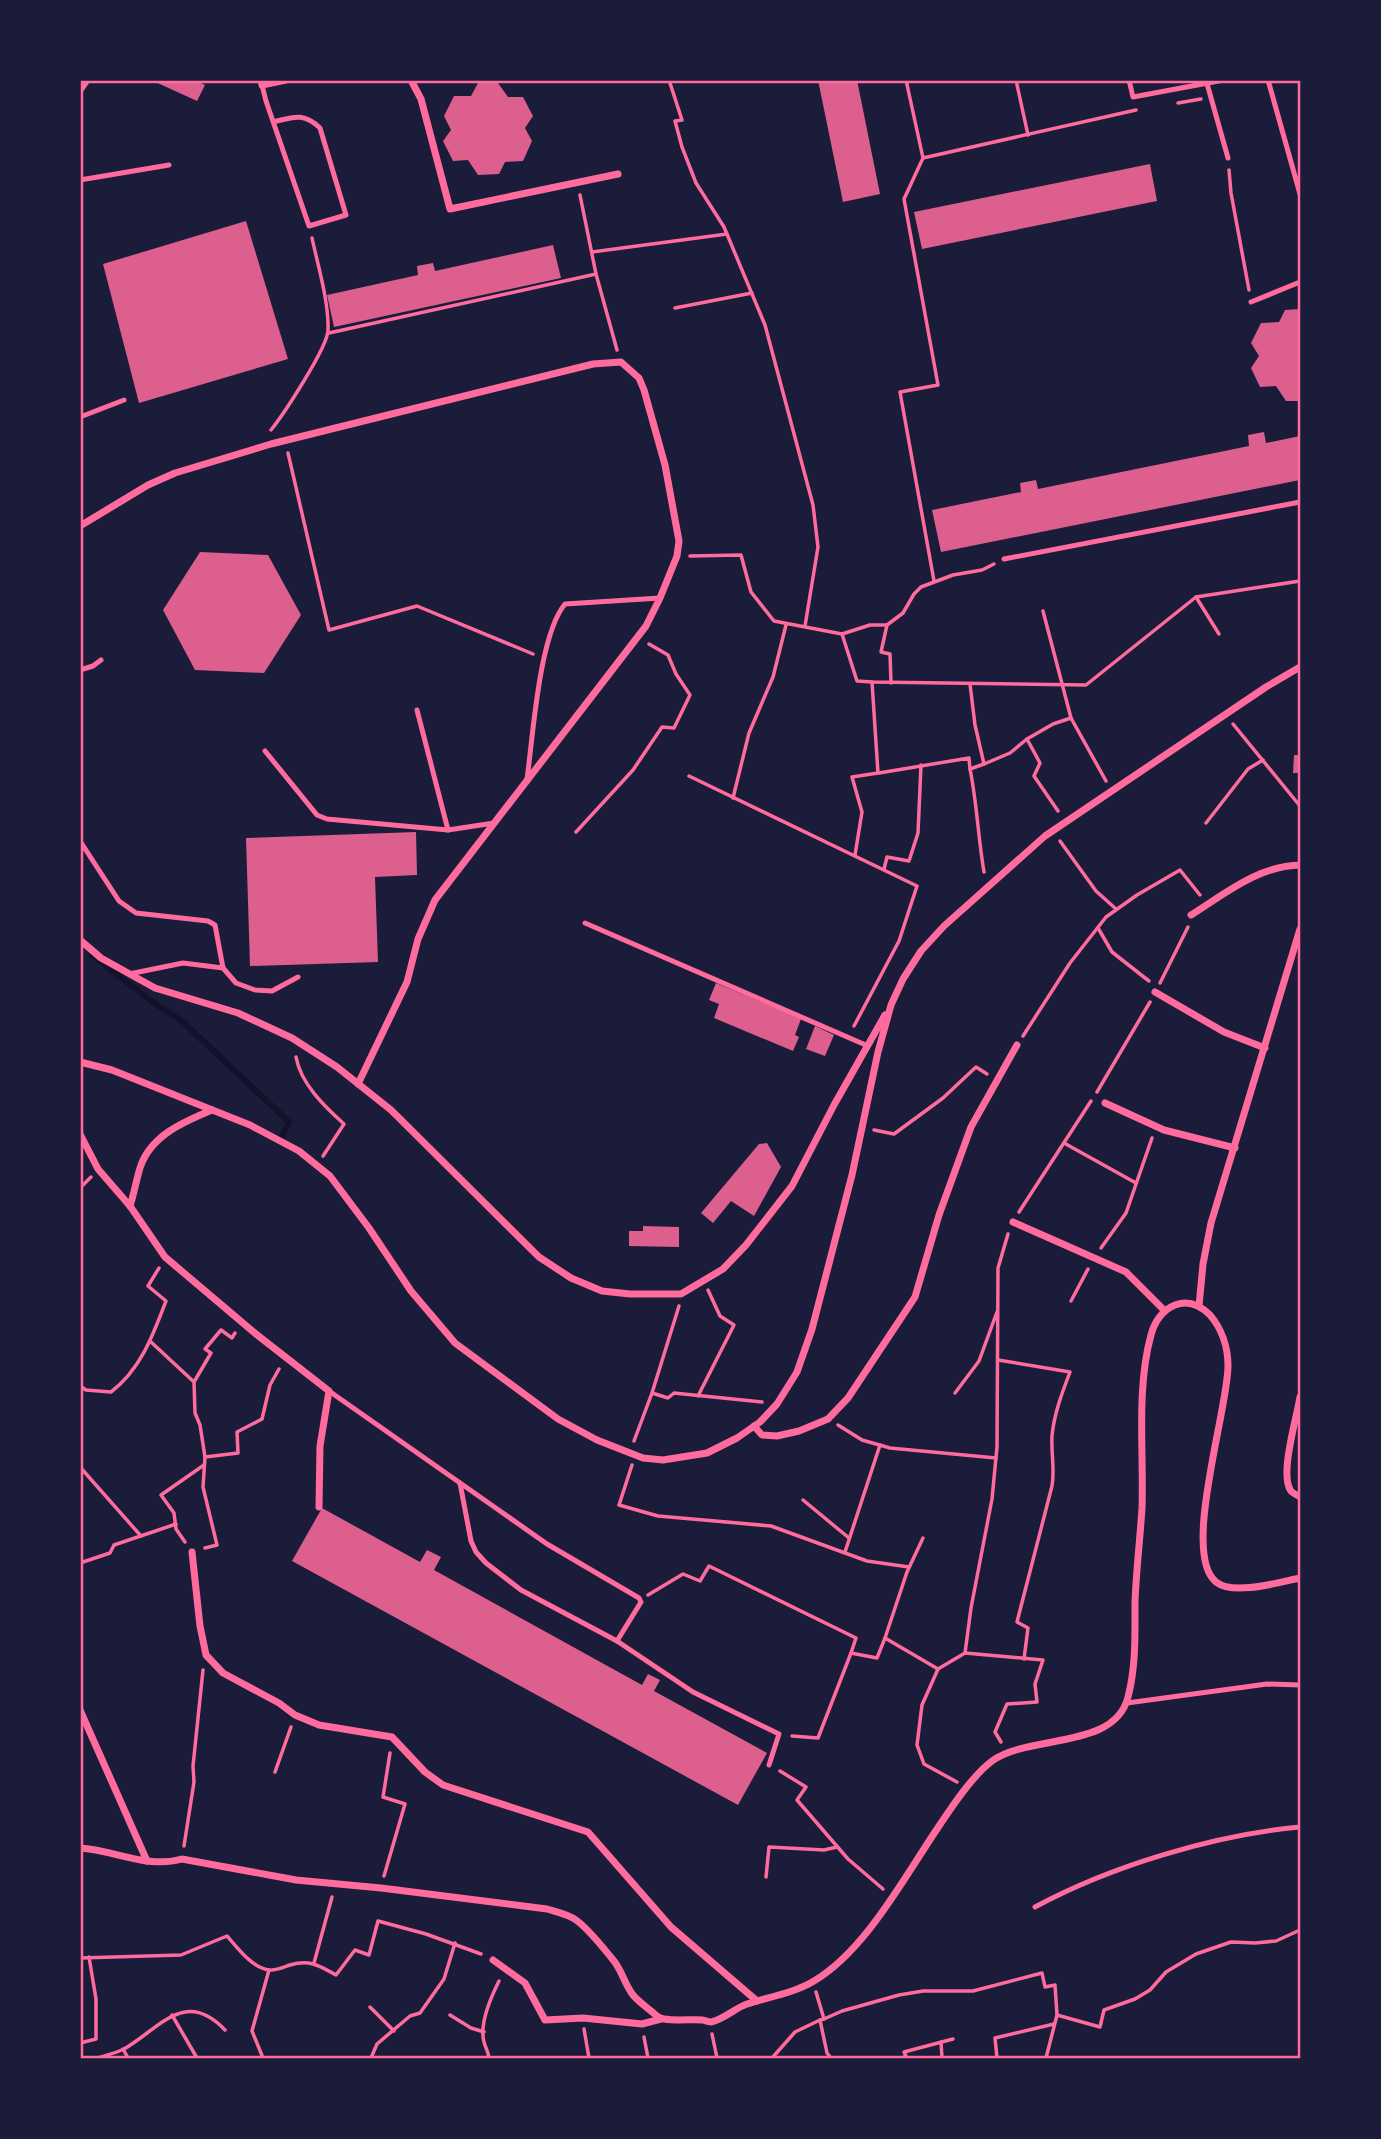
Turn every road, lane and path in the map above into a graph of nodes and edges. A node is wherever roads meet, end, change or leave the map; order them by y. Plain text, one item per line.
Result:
1 (87, 80) edge
2 (286, 80) edge
3 (411, 80) edge
4 (669, 80) edge
5 (906, 80) edge
6 (1016, 80) edge
7 (1129, 80) edge
8 (1224, 80) edge
9 (1268, 80) edge
10 (261, 83) edge
11 (1206, 83) edge
12 (80, 90) edge
13 (1212, 97) junction
14 (1174, 104) dead end
15 (1136, 110) dead end
16 (273, 122) junction
17 (1028, 135) junction
18 (923, 158) junction
19 (1228, 158) joint
20 (169, 165) dead end
21 (618, 174) dead end
22 (80, 180) edge
23 (578, 182) junction
24 (1300, 194) edge
25 (309, 226) junction
26 (727, 234) junction
27 (592, 252) junction
28 (596, 274) junction
29 (1300, 282) edge
30 (752, 293) junction
31 (1251, 302) joint
32 (675, 308) dead end
33 (329, 332) junction
34 (621, 362) junction
35 (124, 400) dead end
36 (80, 417) edge
37 (263, 435) dead end
38 (285, 440) junction
39 (1300, 502) edge
40 (80, 526) edge
41 (677, 556) junction
42 (1004, 559) joint
43 (934, 581) junction
44 (1300, 581) edge
45 (1196, 597) junction
46 (660, 598) junction
47 (1043, 611) dead end
48 (786, 625) junction
49 (887, 625) junction
50 (805, 626) junction
51 (842, 634) junction
52 (1219, 634) dead end
53 (637, 637) junction
54 (544, 658) junction
55 (101, 660) dead end
56 (1300, 667) edge
57 (80, 670) edge
58 (872, 682) junction
59 (891, 682) junction
60 (970, 684) junction
61 (1063, 685) junction
62 (416, 710) dead end
63 (1225, 714) junction
64 (1071, 718) junction
65 (1027, 739) junction
66 (265, 751) dead end
67 (1263, 760) junction
68 (985, 764) junction
69 (921, 765) junction
70 (970, 769) junction
71 (878, 773) junction
72 (688, 776) dead end
73 (527, 779) junction
74 (1111, 790) junction
75 (733, 798) junction
76 (1300, 806) edge
77 (1066, 821) junction
78 (1206, 822) dead end
79 (494, 823) junction
80 (448, 830) junction
81 (1053, 830) junction
82 (576, 832) dead end
83 (80, 841) edge
84 (855, 855) junction
85 (1300, 864) edge
86 (884, 869) junction
87 (986, 888) junction
88 (1208, 905) junction
89 (1116, 909) junction
90 (1191, 915) joint
91 (585, 923) dead end
92 (1098, 928) junction
93 (1300, 929) edge
94 (80, 940) edge
95 (223, 968) junction
96 (129, 974) junction
97 (298, 977) dead end
98 (1156, 990) junction
99 (891, 1005) junction
100 (849, 1036) junction
101 (1017, 1045) joint
102 (868, 1046) junction
103 (1265, 1048) junction
104 (80, 1062) edge
105 (299, 1072) dead end
106 (998, 1080) junction
107 (358, 1084) junction
108 (1105, 1103) dead end
109 (212, 1110) junction
110 (862, 1127) junction
111 (1156, 1127) junction
112 (80, 1134) edge
113 (1064, 1143) junction
114 (1235, 1148) junction
115 (317, 1166) junction
116 (1136, 1184) junction
117 (130, 1206) junction
118 (1013, 1222) junction
119 (165, 1257) junction
120 (1094, 1258) junction
121 (704, 1282) junction
122 (681, 1294) junction
123 (1071, 1301) dead end
124 (1199, 1306) junction
125 (998, 1309) junction
126 (1165, 1311) junction
127 (242, 1322) junction
128 (151, 1342) junction
129 (286, 1358) junction
130 (998, 1360) junction
131 (194, 1382) junction
132 (80, 1386) edge
133 (329, 1391) junction
134 (652, 1393) junction
135 (955, 1393) dead end
136 (698, 1396) junction
137 (1300, 1397) edge
138 (777, 1404) junction
139 (828, 1419) junction
140 (754, 1426) junction
141 (880, 1445) junction
142 (632, 1454) junction
143 (205, 1457) junction
144 (996, 1458) junction
145 (204, 1465) junction
146 (80, 1467) edge
147 (460, 1483) junction
148 (1300, 1497) edge
149 (803, 1500) dead end
150 (319, 1507) dead end
151 (176, 1524) junction
152 (141, 1536) junction
153 (849, 1538) junction
154 (923, 1538) dead end
155 (192, 1552) junction
156 (845, 1552) junction
157 (80, 1563) edge
158 (909, 1567) junction
159 (1300, 1578) edge
160 (640, 1599) junction
161 (885, 1638) junction
162 (617, 1641) junction
163 (851, 1653) junction
164 (965, 1653) junction
165 (206, 1656) junction
166 (1024, 1659) junction
167 (937, 1669) junction
168 (1300, 1685) edge
169 (1127, 1703) junction
170 (80, 1710) edge
171 (295, 1716) junction
172 (779, 1734) junction
173 (392, 1737) junction
174 (1006, 1753) junction
175 (769, 1765) joint
176 (275, 1772) dead end
177 (968, 1788) junction
178 (1300, 1827) edge
179 (838, 1846) junction
180 (80, 1848) edge
181 (182, 1859) junction
182 (147, 1861) junction
183 (766, 1877) dead end
184 (335, 1885) junction
185 (381, 1888) junction
186 (892, 1896) junction
187 (1035, 1907) dead end
188 (1300, 1930) edge
189 (454, 1943) junction
190 (89, 1957) junction
191 (80, 1958) edge
192 (493, 1960) joint
193 (314, 1963) junction
194 (504, 1968) junction
195 (269, 1970) junction
196 (813, 1982) junction
197 (757, 2001) junction
198 (370, 2007) dead end
199 (172, 2015) junction
200 (450, 2015) dead end
201 (1057, 2015) junction
202 (583, 2018) junction
203 (661, 2019) junction
204 (822, 2019) junction
205 (712, 2022) junction
206 (642, 2024) junction
207 (1054, 2024) junction
208 (225, 2030) dead end
209 (394, 2031) junction
210 (484, 2032) junction
211 (954, 2039) dead end
212 (941, 2042) junction
213 (80, 2043) edge
214 (123, 2049) junction
215 (97, 2059) edge
216 (128, 2059) edge
217 (197, 2059) edge
218 (263, 2059) edge
219 (370, 2059) edge
220 (489, 2059) edge
221 (589, 2059) edge
222 (648, 2059) edge
223 (717, 2059) edge
224 (772, 2059) edge
225 (831, 2059) edge
226 (902, 2059) edge
227 (942, 2059) edge
228 (997, 2059) edge
229 (1046, 2059) edge

1 - 12 street
2 - 10 street
3 - 23 street
4 - 26 path
5 - 18 path
6 - 17 path
7 - 11 lane
8 - 11 lane
9 - 24 lane
10 - 16 lane
11 - 13 lane
13 - 14 path
13 - 19 lane
15 - 17 path
16 - 25 lane
16 - 25 lane
17 - 18 path
18 - 43 path
19 - 31 path
20 - 22 lane
21 - 23 street
23 - 27 path
25 - 33 path
26 - 27 path
26 - 30 path
27 - 28 path
28 - 33 path
28 - 34 path
29 - 31 lane
30 - 32 path
30 - 50 path
33 - 37 path
34 - 38 street
34 - 41 street
35 - 36 lane
38 - 40 street
38 - 54 path
39 - 42 lane
41 - 46 street
41 - 48 path
42 - 43 path
43 - 49 path
44 - 45 path
45 - 52 path
45 - 61 path
46 - 53 street
46 - 54 lane
47 - 61 path
48 - 50 path
48 - 75 path
49 - 51 path
49 - 59 path
50 - 51 path
51 - 58 path
53 - 73 street
53 - 82 path
54 - 73 lane
55 - 57 lane
56 - 63 street
58 - 59 path
58 - 71 path
59 - 60 path
60 - 61 path
60 - 68 path
61 - 64 path
62 - 80 lane
63 - 67 path
63 - 74 street
64 - 65 path
64 - 74 path
65 - 68 path
65 - 77 path
66 - 80 lane
67 - 76 path
67 - 78 path
68 - 70 path
69 - 70 path
69 - 71 path
69 - 86 path
70 - 87 path
71 - 84 path
72 - 75 path
73 - 79 street
74 - 77 street
75 - 84 path
77 - 81 street
79 - 80 lane
79 - 107 street
81 - 87 street
81 - 89 path
83 - 95 lane
84 - 86 path
85 - 88 street
86 - 100 path
87 - 99 street
88 - 89 path
88 - 90 street
89 - 92 path
90 - 98 path
91 - 100 lane
92 - 98 path
92 - 101 path
93 - 103 street
94 - 96 street
95 - 96 lane
95 - 97 lane
96 - 107 street
98 - 103 street
98 - 113 path
99 - 102 street
99 - 110 street
100 - 102 lane
101 - 106 street
102 - 121 street
103 - 114 street
104 - 109 street
105 - 115 path
106 - 110 path
106 - 139 street
107 - 122 street
108 - 111 street
109 - 115 street
109 - 117 street
110 - 138 street
111 - 114 street
111 - 116 path
112 - 117 street
113 - 116 path
113 - 118 path
114 - 124 street
115 - 142 street
116 - 120 path
117 - 119 street
118 - 120 street
118 - 125 path
119 - 127 street
119 - 128 path
120 - 123 path
120 - 126 street
121 - 122 street
121 - 136 path
122 - 134 path
124 - 126 street
124 - 159 street
125 - 130 path
125 - 135 path
126 - 169 street
127 - 129 street
127 - 131 path
128 - 131 path
128 - 132 path
129 - 133 street
129 - 143 path
130 - 144 path
130 - 166 path
131 - 143 path
133 - 147 lane
133 - 150 street
134 - 136 path
134 - 142 path
136 - 138 path
137 - 148 street
138 - 140 street
139 - 140 street
139 - 141 path
140 - 142 street
141 - 144 path
141 - 153 path
142 - 156 path
143 - 145 path
144 - 164 path
145 - 151 path
145 - 155 path
146 - 152 path
147 - 160 lane
147 - 162 lane
149 - 153 path
151 - 152 path
151 - 155 path
152 - 157 path
153 - 156 path
154 - 158 path
155 - 165 street
156 - 158 path
158 - 161 path
160 - 162 lane
160 - 163 path
161 - 163 path
161 - 167 path
162 - 172 lane
163 - 172 path
164 - 166 path
164 - 167 path
165 - 171 street
165 - 181 path
166 - 174 path
167 - 177 path
168 - 169 lane
169 - 174 street
170 - 182 street
171 - 173 street
171 - 176 path
172 - 175 lane
173 - 185 path
173 - 197 street
174 - 177 street
175 - 179 path
177 - 186 street
178 - 187 lane
179 - 183 path
179 - 186 path
180 - 182 street
181 - 182 street
181 - 184 street
184 - 185 street
184 - 193 path
185 - 203 street
186 - 196 street
188 - 201 path
189 - 192 path
189 - 193 path
189 - 209 path
190 - 191 path
190 - 195 path
190 - 213 path
192 - 194 street
193 - 195 path
194 - 202 street
194 - 210 path
195 - 218 path
196 - 197 street
196 - 204 path
197 - 205 street
198 - 209 path
199 - 208 path
199 - 214 path
199 - 217 path
200 - 210 path
201 - 204 path
201 - 207 path
202 - 206 street
202 - 221 path
203 - 205 street
203 - 206 street
204 - 224 path
204 - 225 path
205 - 223 path
206 - 222 path
207 - 228 path
207 - 229 path
209 - 219 path
210 - 220 path
211 - 212 path
212 - 226 path
212 - 227 path
214 - 215 path
214 - 216 path

